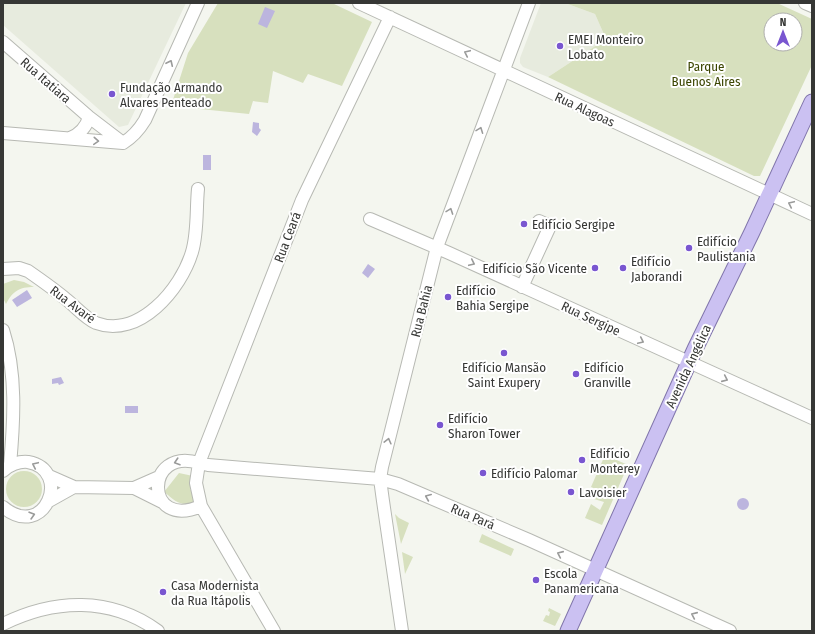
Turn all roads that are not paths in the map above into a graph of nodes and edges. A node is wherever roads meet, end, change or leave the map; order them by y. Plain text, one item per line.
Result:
1 (198, 3) edge
2 (359, 3) edge
3 (529, 3) edge
4 (805, 3) edge
5 (812, 6) edge
6 (390, 18) junction
7 (3, 42) edge
8 (503, 70) junction
9 (812, 102) edge
10 (89, 117) junction
11 (3, 133) edge
12 (70, 138) junction
13 (123, 143) junction
14 (198, 189) dead end
15 (769, 195) junction
16 (812, 214) edge
17 (370, 219) dead end
18 (538, 221) dead end
19 (437, 247) junction
20 (3, 269) edge
21 (522, 287) junction
22 (3, 330) edge
23 (689, 363) junction
24 (812, 418) edge
25 (199, 463) junction
26 (7, 468) edge
27 (48, 476) junction
28 (159, 477) junction
29 (380, 480) junction
30 (74, 487) junction
31 (134, 488) junction
32 (49, 501) junction
33 (162, 502) junction
34 (201, 506) junction
35 (3, 507) edge
36 (596, 571) junction
37 (3, 624) edge
38 (158, 631) edge
39 (274, 631) edge
40 (402, 631) edge
41 (568, 631) edge
42 (730, 631) edge

13 -> 1 street
2 - 6 street, Rua Alagoas
3 - 8 street, Rua Bahia
4 - 5 street
8 -> 6 street, Rua Alagoas
6 - 25 street, Rua Ceará
7 - 10 street, Rua Itatiara
8 - 15 street, Rua Alagoas
19 -> 8 street, Rua Bahia
9 - 15 main road, Avenida Angélica
10 - 12 street
10 - 13 street, Rua Itatiara
11 - 12 street
12 -> 13 street
14 - 20 street, Rua Avaré
16 -> 15 street, Rua Alagoas
15 - 23 main road, Avenida Angélica
17 - 19 street, Rua Sergipe
18 - 21 street
19 -> 21 street, Rua Sergipe
29 -> 19 street, Rua Bahia
21 -> 23 street, Rua Sergipe
22 - 26 street
23 -> 24 street, Rua Sergipe
23 - 36 main road, Avenida Angélica
25 -> 28 street
25 - 29 street, Rua Pará
25 - 34 street
27 -> 26 street
27 - 30 street
27 - 32 street
28 - 31 street
28 - 33 street
36 -> 29 street, Rua Pará
29 - 40 street, Rua Bahia
30 - 31 street
30 - 32 street
31 - 33 street
35 -> 32 street
33 - 34 street
34 - 39 street
36 - 41 main road, Avenida Angélica
42 -> 36 street, Rua Pará
37 - 38 street

